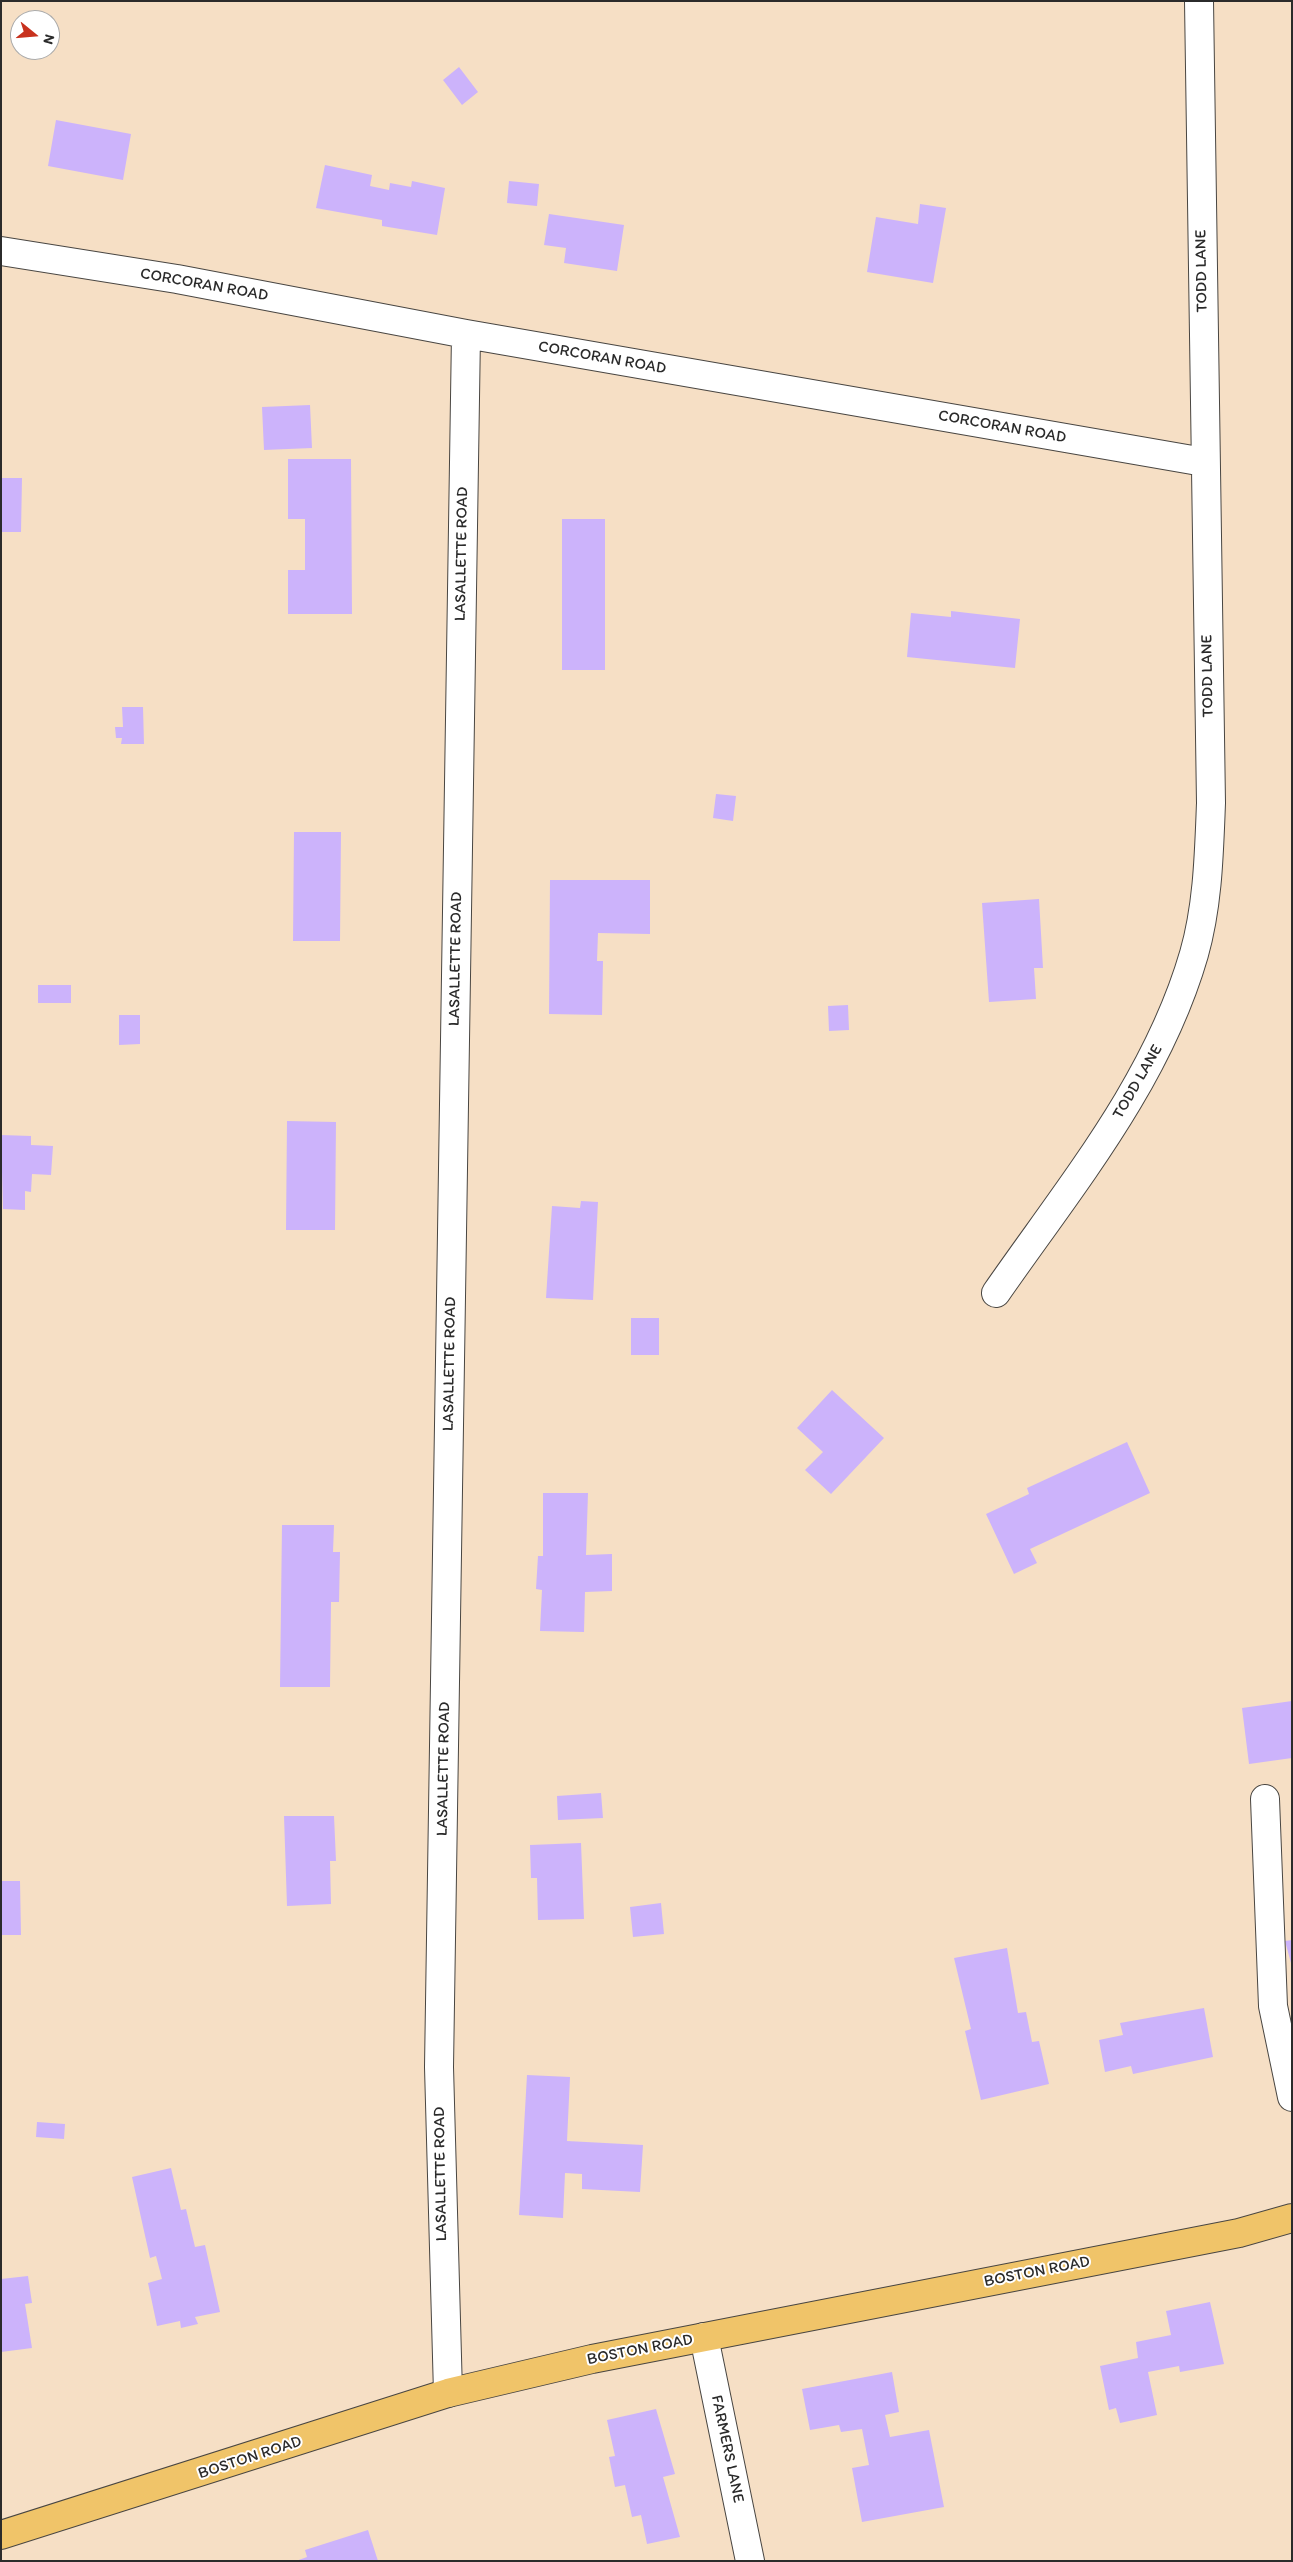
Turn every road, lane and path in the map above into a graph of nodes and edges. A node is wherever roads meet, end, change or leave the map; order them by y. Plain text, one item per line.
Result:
1 (1198, 1) edge
2 (1, 251) edge
3 (466, 334) junction
4 (1204, 462) junction
5 (996, 1293) dead end
6 (1265, 1799) dead end
7 (1292, 2097) edge
8 (1292, 2218) edge
9 (704, 2337) junction
10 (448, 2393) junction
11 (1, 2535) edge
12 (750, 2561) edge

1 - 4 street, TODD LANE
2 - 3 street, CORCORAN ROAD
3 - 4 street, CORCORAN ROAD
3 - 10 street, LASALLETTE ROAD
4 - 5 street, TODD LANE
6 - 7 street
8 - 9 main road, BOSTON ROAD
9 - 10 main road, BOSTON ROAD
9 - 12 street, FARMERS LANE
10 - 11 main road, BOSTON ROAD

